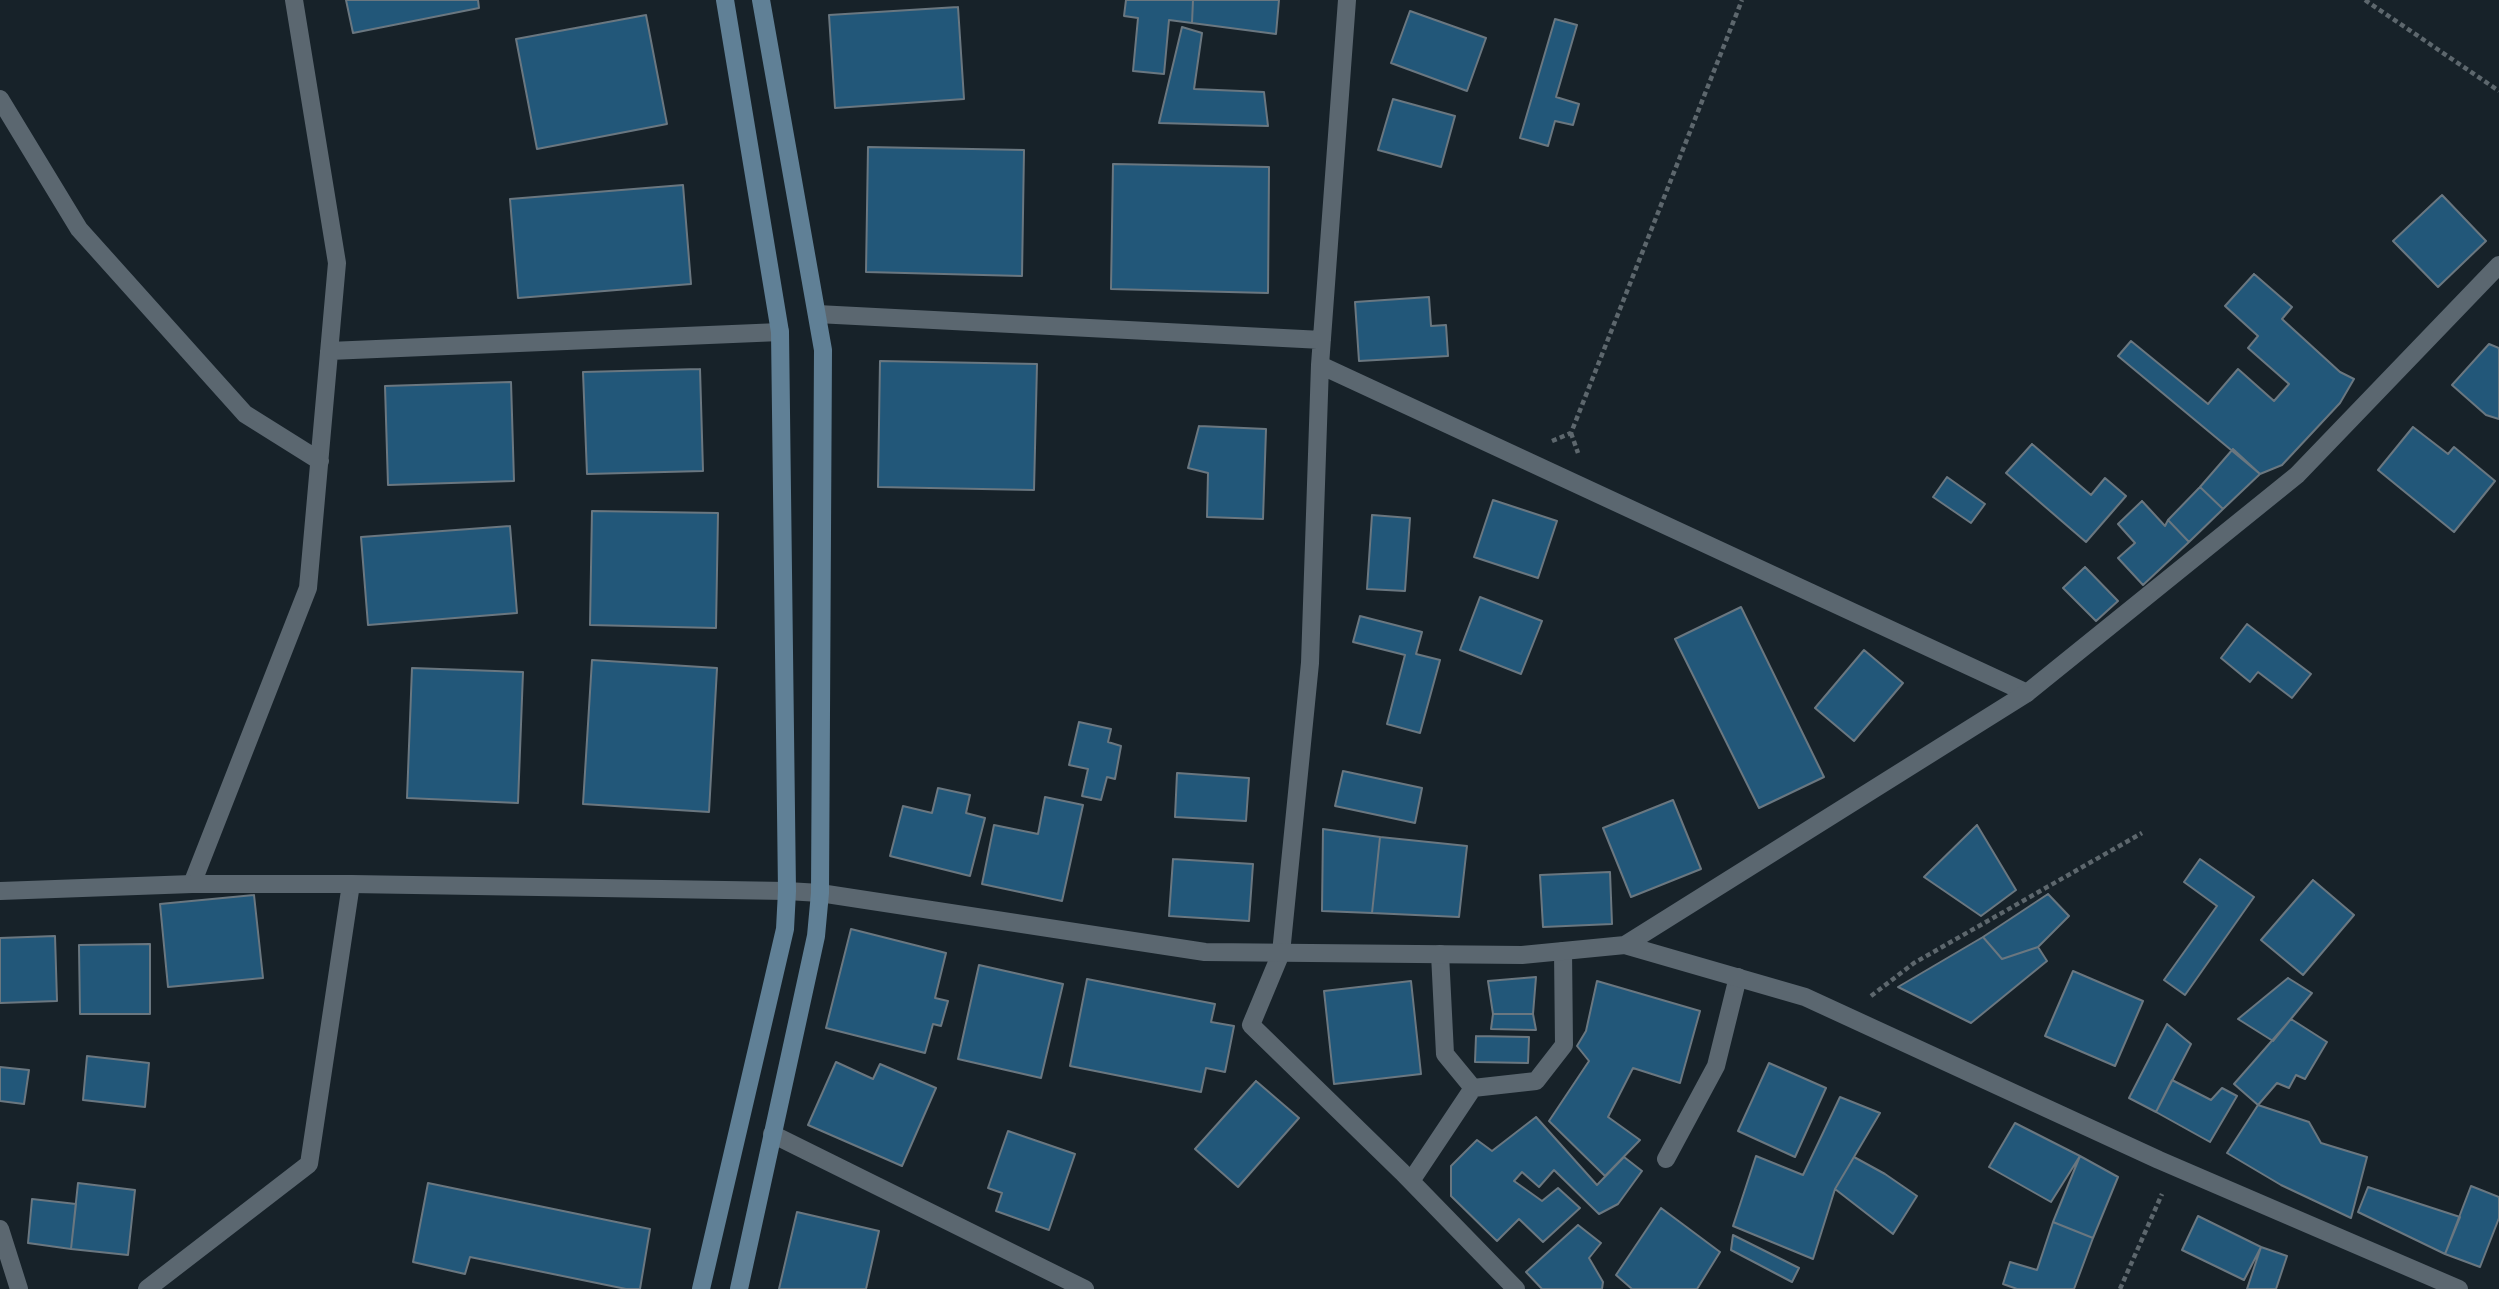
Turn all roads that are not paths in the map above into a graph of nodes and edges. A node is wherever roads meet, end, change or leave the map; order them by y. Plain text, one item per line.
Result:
1 (294, 0) edge
2 (724, 0) edge
3 (761, 0) edge
4 (1347, 0) edge
5 (0, 99) edge
6 (2499, 265) edge
7 (817, 314) junction
8 (780, 332) junction
9 (1322, 340) junction
10 (329, 351) junction
11 (1320, 365) junction
12 (320, 461) junction
13 (2027, 693) junction
14 (192, 884) junction
15 (351, 884) junction
16 (0, 891) edge
17 (787, 891) junction
18 (820, 893) junction
19 (1625, 945) junction
20 (1563, 951) junction
21 (1281, 953) junction
22 (1440, 954) junction
23 (1738, 978) junction
24 (1473, 1088) junction
25 (772, 1134) junction
26 (1666, 1159) dead end
27 (1411, 1181) junction
28 (0, 1229) edge
29 (19, 1289) edge
30 (147, 1289) edge
31 (701, 1289) edge
32 (738, 1289) edge
33 (1085, 1289) edge
34 (1516, 1289) edge
35 (2459, 1289) edge

1 - 10 street
2 - 8 main road
3 - 7 main road
4 - 9 street
5 - 12 street
6 - 13 street
7 - 9 street
7 - 18 main road
8 - 10 street
8 - 17 main road
9 - 11 street
10 - 12 street
11 - 13 street
11 - 21 street
12 - 14 street
13 - 19 street
14 - 15 street
14 - 16 street
15 - 17 street
15 - 30 street
17 - 18 street
17 - 31 main road
18 - 21 street
18 - 25 main road
19 - 20 street
19 - 23 street
20 - 22 street
20 - 24 street
21 - 22 street
21 - 27 street
22 - 24 street
23 - 26 street
23 - 35 street
24 - 27 street
25 - 32 main road
25 - 33 street
27 - 34 street
28 - 29 street

